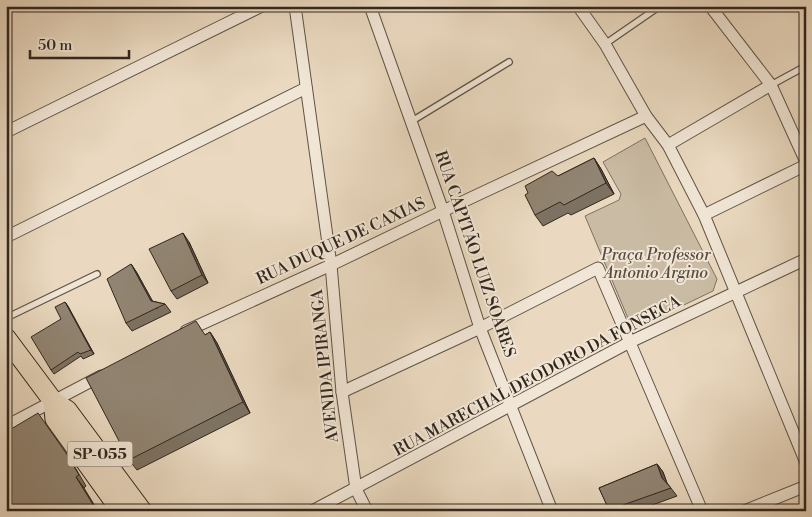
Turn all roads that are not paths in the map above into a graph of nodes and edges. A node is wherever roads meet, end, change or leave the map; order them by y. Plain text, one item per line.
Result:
1 (262, 6) edge
2 (295, 6) edge
3 (370, 6) edge
4 (578, 6) edge
5 (660, 6) edge
6 (710, 6) edge
7 (605, 44) junction
8 (509, 62) dead end
9 (806, 66) edge
10 (770, 85) junction
11 (306, 88) junction
12 (646, 116) junction
13 (412, 121) junction
14 (6, 132) edge
15 (668, 145) junction
16 (806, 163) edge
17 (443, 211) junction
18 (704, 215) junction
19 (6, 237) edge
20 (806, 259) edge
21 (331, 265) junction
22 (97, 274) dead end
23 (734, 293) junction
24 (6, 318) edge
25 (480, 328) junction
26 (179, 335) edge
27 (6, 338) edge
28 (630, 342) junction
29 (112, 370) edge
30 (342, 392) junction
31 (53, 401) junction
32 (512, 405) junction
33 (6, 426) edge
34 (806, 463) edge
35 (806, 486) edge
36 (356, 489) junction
37 (121, 511) edge
38 (142, 511) edge
39 (312, 511) edge
40 (367, 511) edge
41 (552, 511) edge
42 (702, 511) edge
43 (744, 511) edge

1 - 14 street
2 - 11 street, AVENIDA IPIRANGA
3 - 13 street, RUA CAPITÃO LUIZ SOARES
4 - 7 street
5 - 7 lane
6 - 10 street
7 - 12 street
8 - 13 lane
9 - 10 lane
10 - 15 street
10 - 16 street
11 - 19 street
11 - 21 street, AVENIDA IPIRANGA
12 - 15 street
12 - 17 street, RUA DUQUE DE CAXIAS
13 - 17 street, RUA CAPITÃO LUIZ SOARES
15 - 18 street
16 - 18 street
17 - 21 street, RUA DUQUE DE CAXIAS
17 - 25 street, RUA CAPITÃO LUIZ SOARES
18 - 23 street
20 - 23 street, RUA MARECHAL DEODORO DA FONSECA
21 - 26 street, RUA DUQUE DE CAXIAS
21 - 30 street, AVENIDA IPIRANGA
22 - 24 lane
23 - 28 street, RUA MARECHAL DEODORO DA FONSECA
23 - 34 street
25 - 28 street
25 - 30 street
25 - 32 street, RUA CAPITÃO LUIZ SOARES
27 - 31 main road, SP-055
28 - 32 street, RUA MARECHAL DEODORO DA FONSECA
28 - 42 street
29 - 31 street
30 - 36 street, AVENIDA IPIRANGA
31 - 33 street
31 - 37 main road
31 - 38 main road, SP-055
32 - 36 street, RUA MARECHAL DEODORO DA FONSECA
32 - 41 street, RUA CAPITÃO LUIZ SOARES
35 - 43 street
36 - 39 street, RUA MARECHAL DEODORO DA FONSECA
36 - 40 street, AVENIDA IPIRANGA

